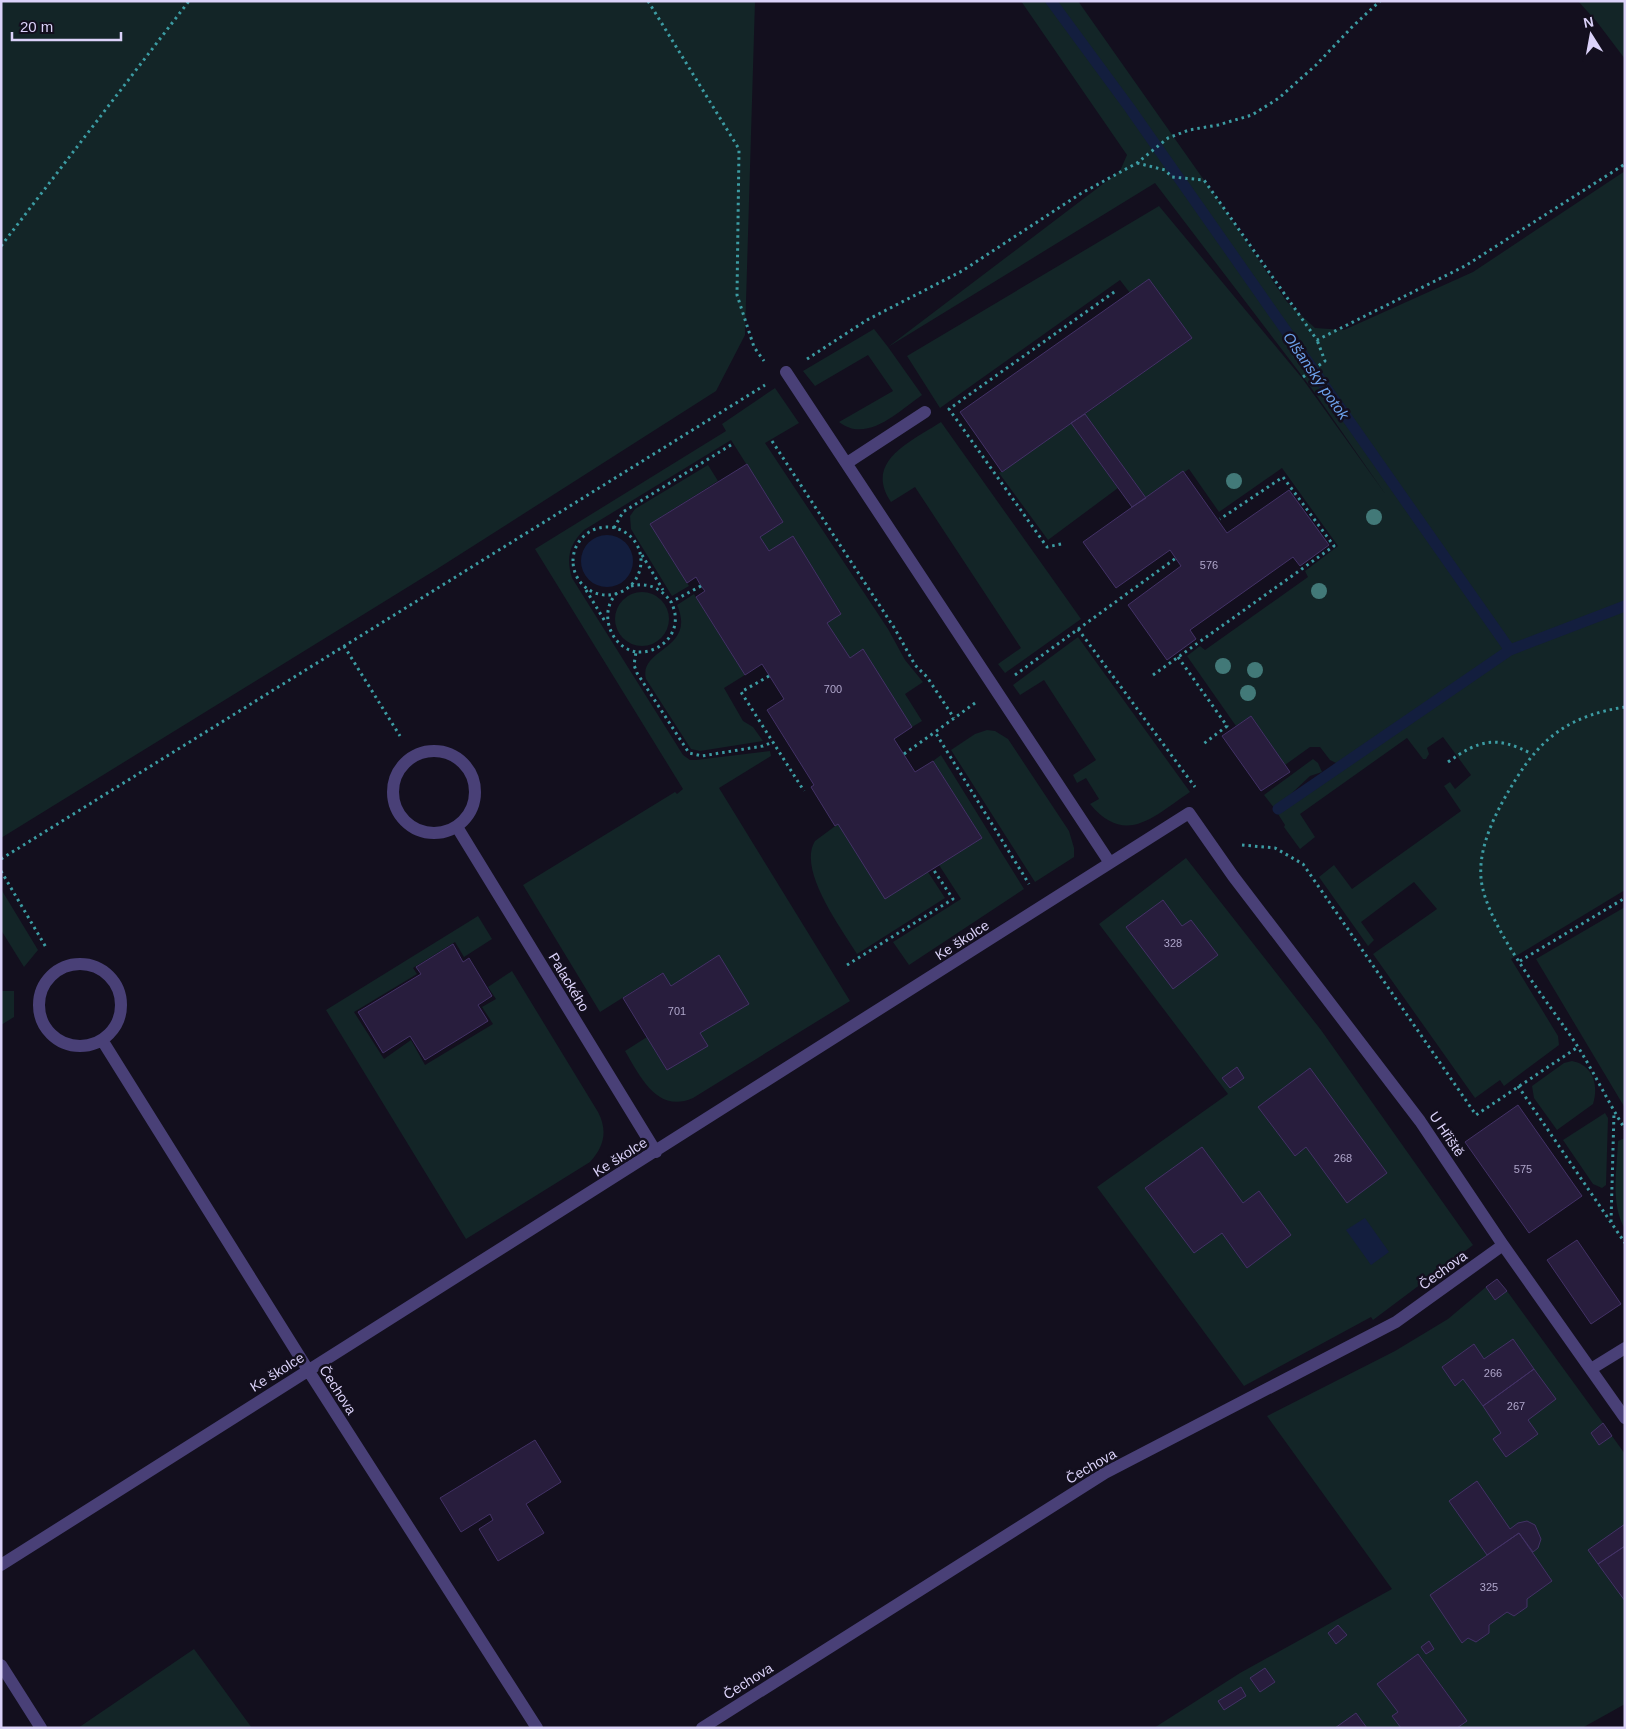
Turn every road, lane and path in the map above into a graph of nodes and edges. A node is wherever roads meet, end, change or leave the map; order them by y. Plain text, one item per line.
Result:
1 (189, 1) edge
2 (648, 1) edge
3 (1380, 1) edge
4 (1137, 163) junction
5 (1625, 164) edge
6 (1, 246) edge
7 (1117, 290) dead end
8 (1317, 340) junction
9 (781, 375) junction
10 (1304, 377) dead end
11 (925, 412) dead end
12 (772, 441) dead end
13 (734, 443) dead end
14 (847, 463) junction
15 (1220, 519) dead end
16 (614, 528) junction
17 (1061, 544) dead end
18 (641, 554) junction
19 (1176, 558) dead end
20 (702, 586) dead end
21 (585, 588) junction
22 (624, 589) junction
23 (618, 592) junction
24 (666, 595) junction
25 (671, 602) junction
26 (608, 625) junction
27 (1078, 629) junction
28 (344, 646) junction
29 (636, 652) junction
30 (1178, 657) junction
31 (1153, 675) dead end
32 (769, 676) dead end
33 (996, 689) junction
34 (1625, 707) edge
35 (954, 718) junction
36 (935, 732) junction
37 (400, 736) dead end
38 (773, 742) junction
39 (1202, 744) dead end
40 (904, 754) dead end
41 (1532, 754) junction
42 (1448, 762) dead end
43 (1196, 789) dead end
44 (804, 791) dead end
45 (457, 827) junction
46 (1237, 845) dead end
47 (1, 859) edge
48 (1110, 863) junction
49 (933, 869) dead end
50 (1, 871) edge
51 (1233, 876) joint
52 (1034, 891) dead end
53 (1625, 898) edge
54 (48, 949) dead end
55 (1520, 961) junction
56 (847, 966) dead end
57 (102, 1040) junction
58 (1578, 1047) junction
59 (1518, 1086) junction
60 (1614, 1112) junction
61 (1625, 1129) edge
62 (656, 1152) junction
63 (1610, 1223) junction
64 (1625, 1243) edge
65 (1504, 1245) junction
66 (1625, 1348) edge
67 (1591, 1369) junction
68 (308, 1370) junction
69 (1625, 1418) edge
70 (1, 1565) edge
71 (1, 1665) edge
72 (41, 1728) edge
73 (537, 1728) edge
74 (702, 1728) edge

1 - 6 path
2 - 9 path
3 - 4 path
4 - 8 path
4 - 9 path
5 - 8 path
7 - 17 path
8 - 10 path
9 - 14 street
9 - 28 path
11 - 14 street
12 - 35 path
13 - 16 path
14 - 33 street
15 - 30 path
16 - 18 path
16 - 21 path
18 - 22 path
18 - 24 path
19 - 27 path
20 - 25 path
21 - 23 path
21 - 26 path
22 - 23 path
22 - 24 path
23 - 26 path
24 - 25 path
25 - 29 path
26 - 29 path
27 - 33 path
27 - 43 path
28 - 37 path
28 - 47 path
29 - 38 path
30 - 31 path
30 - 39 path
32 - 38 path
33 - 35 path
33 - 48 street
34 - 41 path
35 - 36 path
36 - 40 path
36 - 52 path
38 - 44 path
41 - 42 path
41 - 55 path
45 - 45 street
45 - 62 street, Palackého
46 - 59 path
48 - 51 street, Ke školce
48 - 62 street, Ke školce
49 - 56 path
50 - 54 path
51 - 65 street, U Hřiště
53 - 55 path
55 - 58 path
57 - 57 street
57 - 68 street, Čechova
58 - 59 path
58 - 60 path
59 - 63 path
60 - 61 path
60 - 63 path
62 - 68 street, Ke školce
63 - 64 path
65 - 67 street, U Hřiště
65 - 74 street, Čechova
66 - 67 street
67 - 69 street, U Hřiště
68 - 70 street, Ke školce
68 - 73 street, Čechova
71 - 72 street

